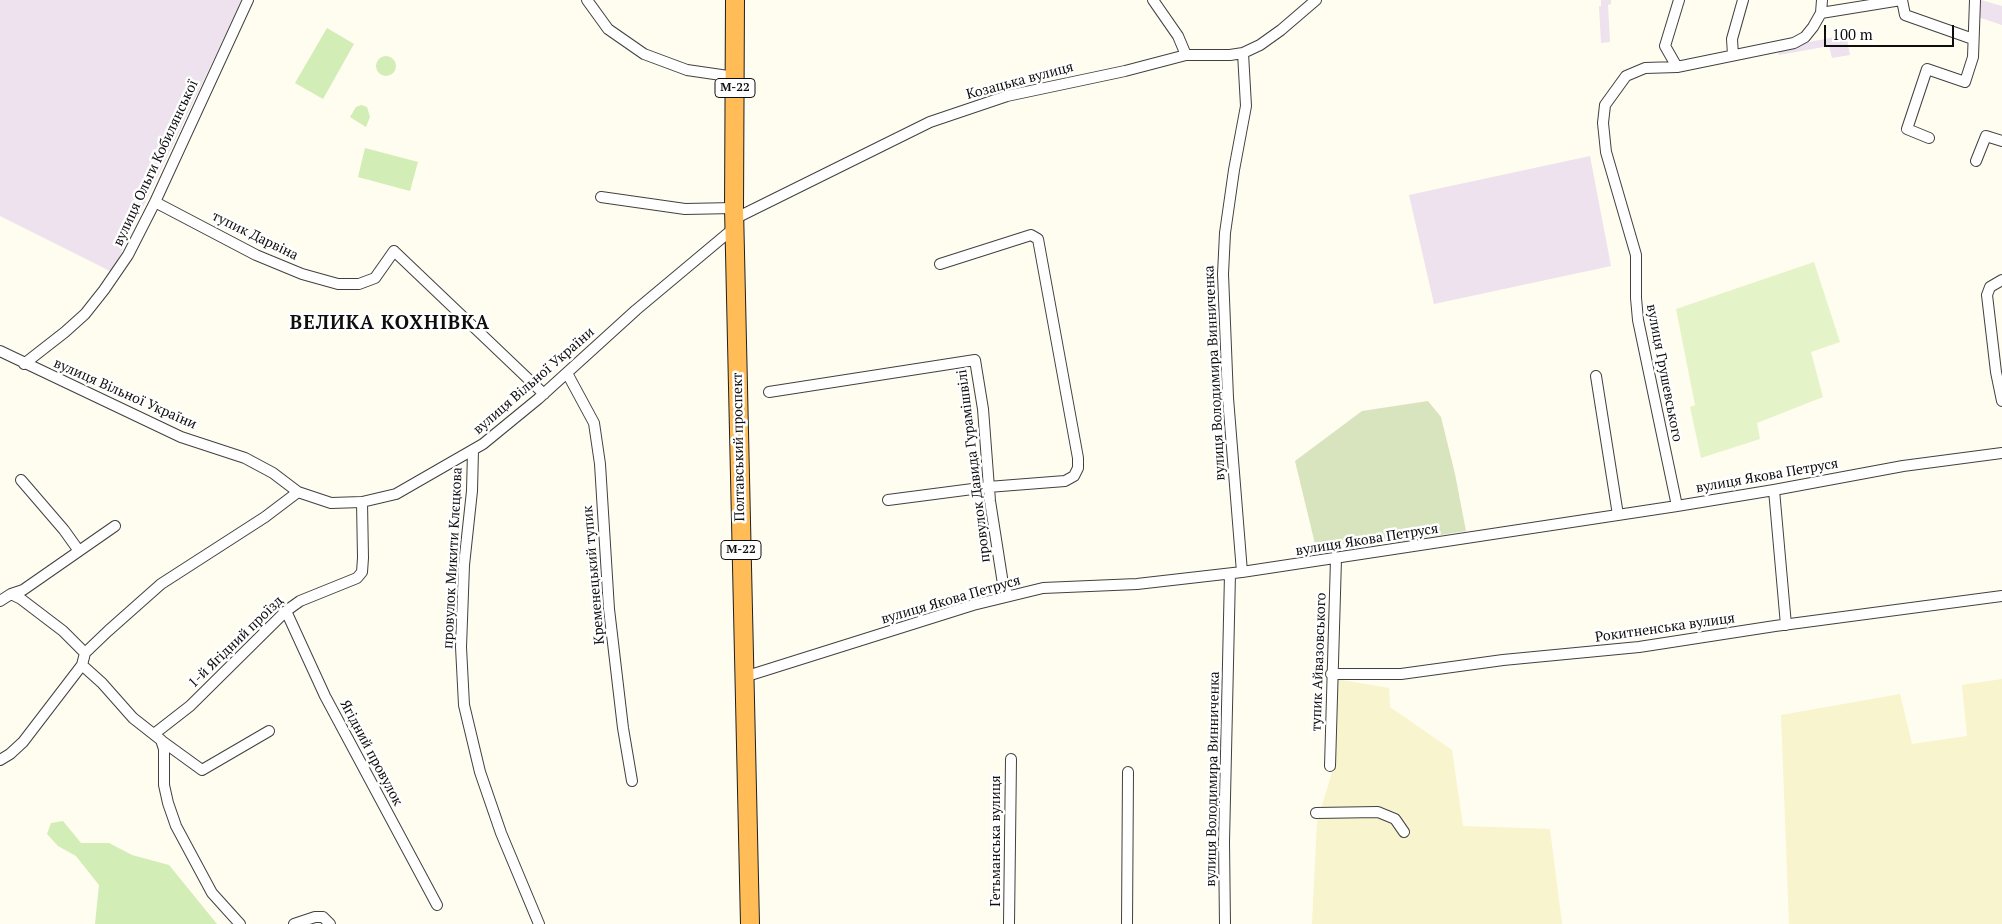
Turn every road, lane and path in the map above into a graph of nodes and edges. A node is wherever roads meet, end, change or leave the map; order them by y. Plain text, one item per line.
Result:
1 (248, 0) edge
2 (586, 0) edge
3 (735, 0) edge
4 (1153, 0) edge
5 (1316, 0) edge
6 (1679, 0) edge
7 (1743, 0) edge
8 (1822, 0) edge
9 (1901, 0) edge
10 (1975, 0) edge
11 (1821, 13) junction
12 (1973, 39) junction
13 (1243, 53) junction
14 (1186, 55) junction
15 (1733, 55) junction
16 (1677, 66) junction
17 (735, 77) junction
18 (1929, 138) dead end
19 (2002, 141) edge
20 (1976, 161) dead end
21 (601, 197) dead end
22 (155, 202) junction
23 (734, 218) junction
24 (940, 264) dead end
25 (2002, 280) edge
26 (0, 352) edge
27 (24, 364) junction
28 (567, 373) junction
29 (1596, 376) dead end
30 (769, 392) dead end
31 (544, 394) junction
32 (2002, 401) edge
33 (472, 450) junction
34 (2002, 453) edge
35 (21, 480) dead end
36 (988, 487) junction
37 (1774, 490) junction
38 (298, 492) junction
39 (888, 500) dead end
40 (362, 502) junction
41 (1677, 506) junction
42 (1618, 515) junction
43 (116, 526) dead end
44 (79, 551) junction
45 (1336, 558) junction
46 (1242, 572) junction
47 (1230, 574) junction
48 (11, 594) junction
49 (1008, 596) junction
50 (2002, 596) edge
51 (0, 601) edge
52 (286, 611) junction
53 (1786, 625) junction
54 (84, 653) junction
55 (82, 665) junction
56 (1331, 674) junction
57 (744, 677) junction
58 (269, 731) dead end
59 (157, 737) junction
60 (1011, 759) dead end
61 (0, 760) edge
62 (1330, 766) dead end
63 (1128, 772) dead end
64 (632, 781) dead end
65 (1316, 813) dead end
66 (1404, 832) dead end
67 (437, 905) dead end
68 (240, 924) edge
69 (294, 924) edge
70 (330, 924) edge
71 (539, 924) edge
72 (750, 924) edge
73 (1009, 924) edge
74 (1127, 924) edge
75 (1225, 924) edge

1 - 22 street, вулиця Ольги Кобилянської
2 - 17 street
3 - 17 highway, Полтавський проспект / М-22
4 - 14 street
5 - 13 street, Козацька вулиця
6 - 16 street
7 - 15 street
8 - 11 street
9 - 11 street
9 - 12 street
10 - 12 street
11 - 15 street
12 - 18 street
13 - 14 street, Козацька вулиця
13 - 46 street, вулиця Володимира Винниченка
14 - 23 street, Козацька вулиця
15 - 16 street
16 - 41 street, вулиця Грушевського
17 - 23 highway, Полтавський проспект / М-22
19 - 20 street
21 - 23 street
22 - 27 street, вулиця Ольги Кобилянської
22 - 31 street, тупик Дарвіна
23 - 28 street, вулиця Вільної України
23 - 57 highway, Полтавський проспект / М-22
24 - 36 street
25 - 32 street
26 - 27 street, вулиця Вільної України
27 - 38 street, вулиця Вільної України
28 - 31 street, вулиця Вільної України
28 - 64 street, Кременецький тупик
29 - 42 street
30 - 36 street, провулок Давида Гурамішвілі
31 - 33 street, вулиця Вільної України
33 - 40 street, вулиця Вільної України
33 - 71 street, провулок Микити Клєцкова
34 - 37 street, вулиця Якова Петруся
35 - 44 street
36 - 39 street
36 - 49 street, провулок Давида Гурамішвілі
37 - 41 street, вулиця Якова Петруся
37 - 53 street
38 - 40 street, вулиця Вільної України
38 - 54 street
40 - 52 street, 1-й Ягідний проїзд
41 - 42 street, вулиця Якова Петруся
42 - 45 street, вулиця Якова Петруся
43 - 44 street
44 - 48 street
45 - 46 street, вулиця Якова Петруся
45 - 56 street, тупик Айвазовського
46 - 47 street, вулиця Якова Петруся
47 - 49 street, вулиця Якова Петруся
47 - 75 street, вулиця Володимира Винниченка
48 - 51 street
48 - 54 street
49 - 57 street, вулиця Якова Петруся
50 - 53 street, Рокитненська вулиця
52 - 59 street, 1-й Ягідний проїзд
52 - 67 street, Ягідний провулок
53 - 56 street, Рокитненська вулиця
54 - 55 street
55 - 59 street
55 - 61 street
56 - 62 street, тупик Айвазовського
57 - 72 highway, Полтавський проспект / М-22
58 - 59 street
59 - 68 street
60 - 73 street, Гетьманська вулиця
63 - 74 street
65 - 66 street
69 - 70 street

